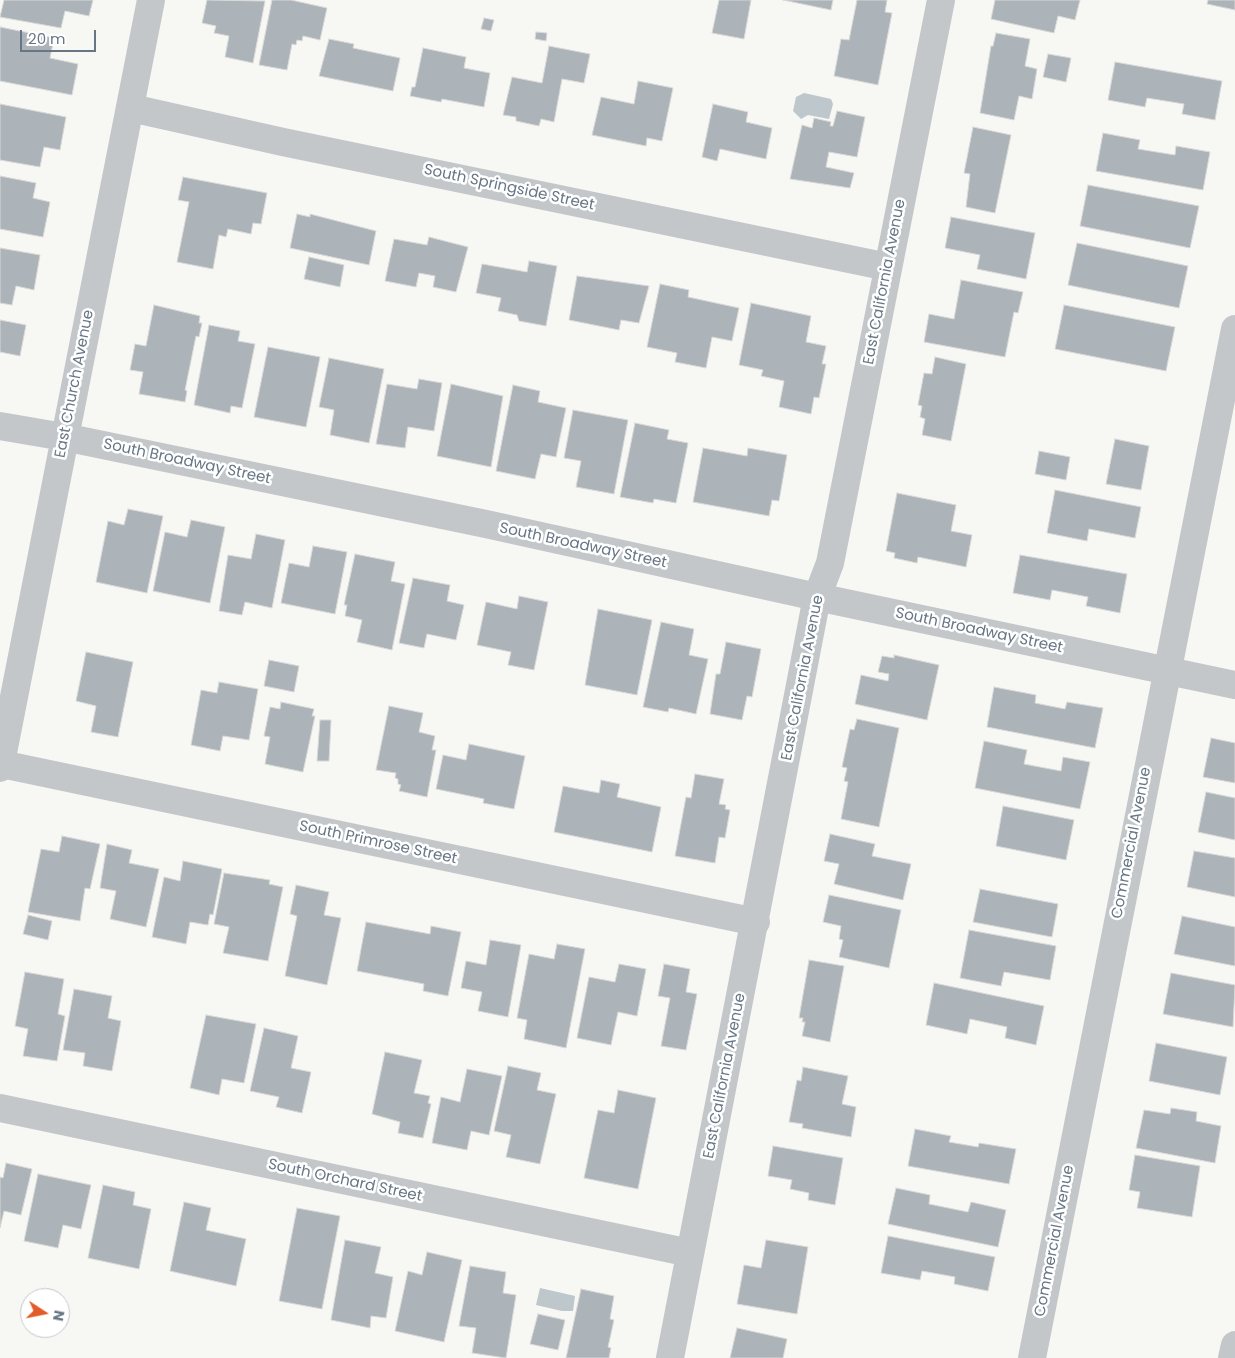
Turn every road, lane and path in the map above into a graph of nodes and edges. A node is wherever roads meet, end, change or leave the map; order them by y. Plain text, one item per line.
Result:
1 (151, 0) edge
2 (941, 0) edge
3 (131, 108) junction
4 (888, 267) junction
5 (1235, 328) edge
6 (0, 426) edge
7 (64, 437) junction
8 (817, 597) junction
9 (1166, 671) junction
10 (1235, 684) edge
11 (0, 766) edge
12 (756, 922) junction
13 (0, 1108) edge
14 (690, 1253) junction
15 (1235, 1345) edge
16 (670, 1358) edge
17 (1032, 1358) edge
18 (1232, 1358) edge

1 - 3 street, East Church Avenue
2 - 4 street, East California Avenue
3 - 4 street, South Springside Street
3 - 7 street, East Church Avenue
4 - 8 street, East California Avenue
5 - 9 street, Commercial Avenue
6 - 7 street, South Broadway Street
7 - 8 street, South Broadway Street
7 - 11 street, East Church Avenue
8 - 9 street, South Broadway Street
8 - 12 street, East California Avenue
9 - 10 street, South Broadway Street
9 - 17 street, Commercial Avenue
11 - 12 street, South Primrose Street
12 - 14 street, East California Avenue
13 - 14 street, South Orchard Street
14 - 16 street, East California Avenue
15 - 18 street

